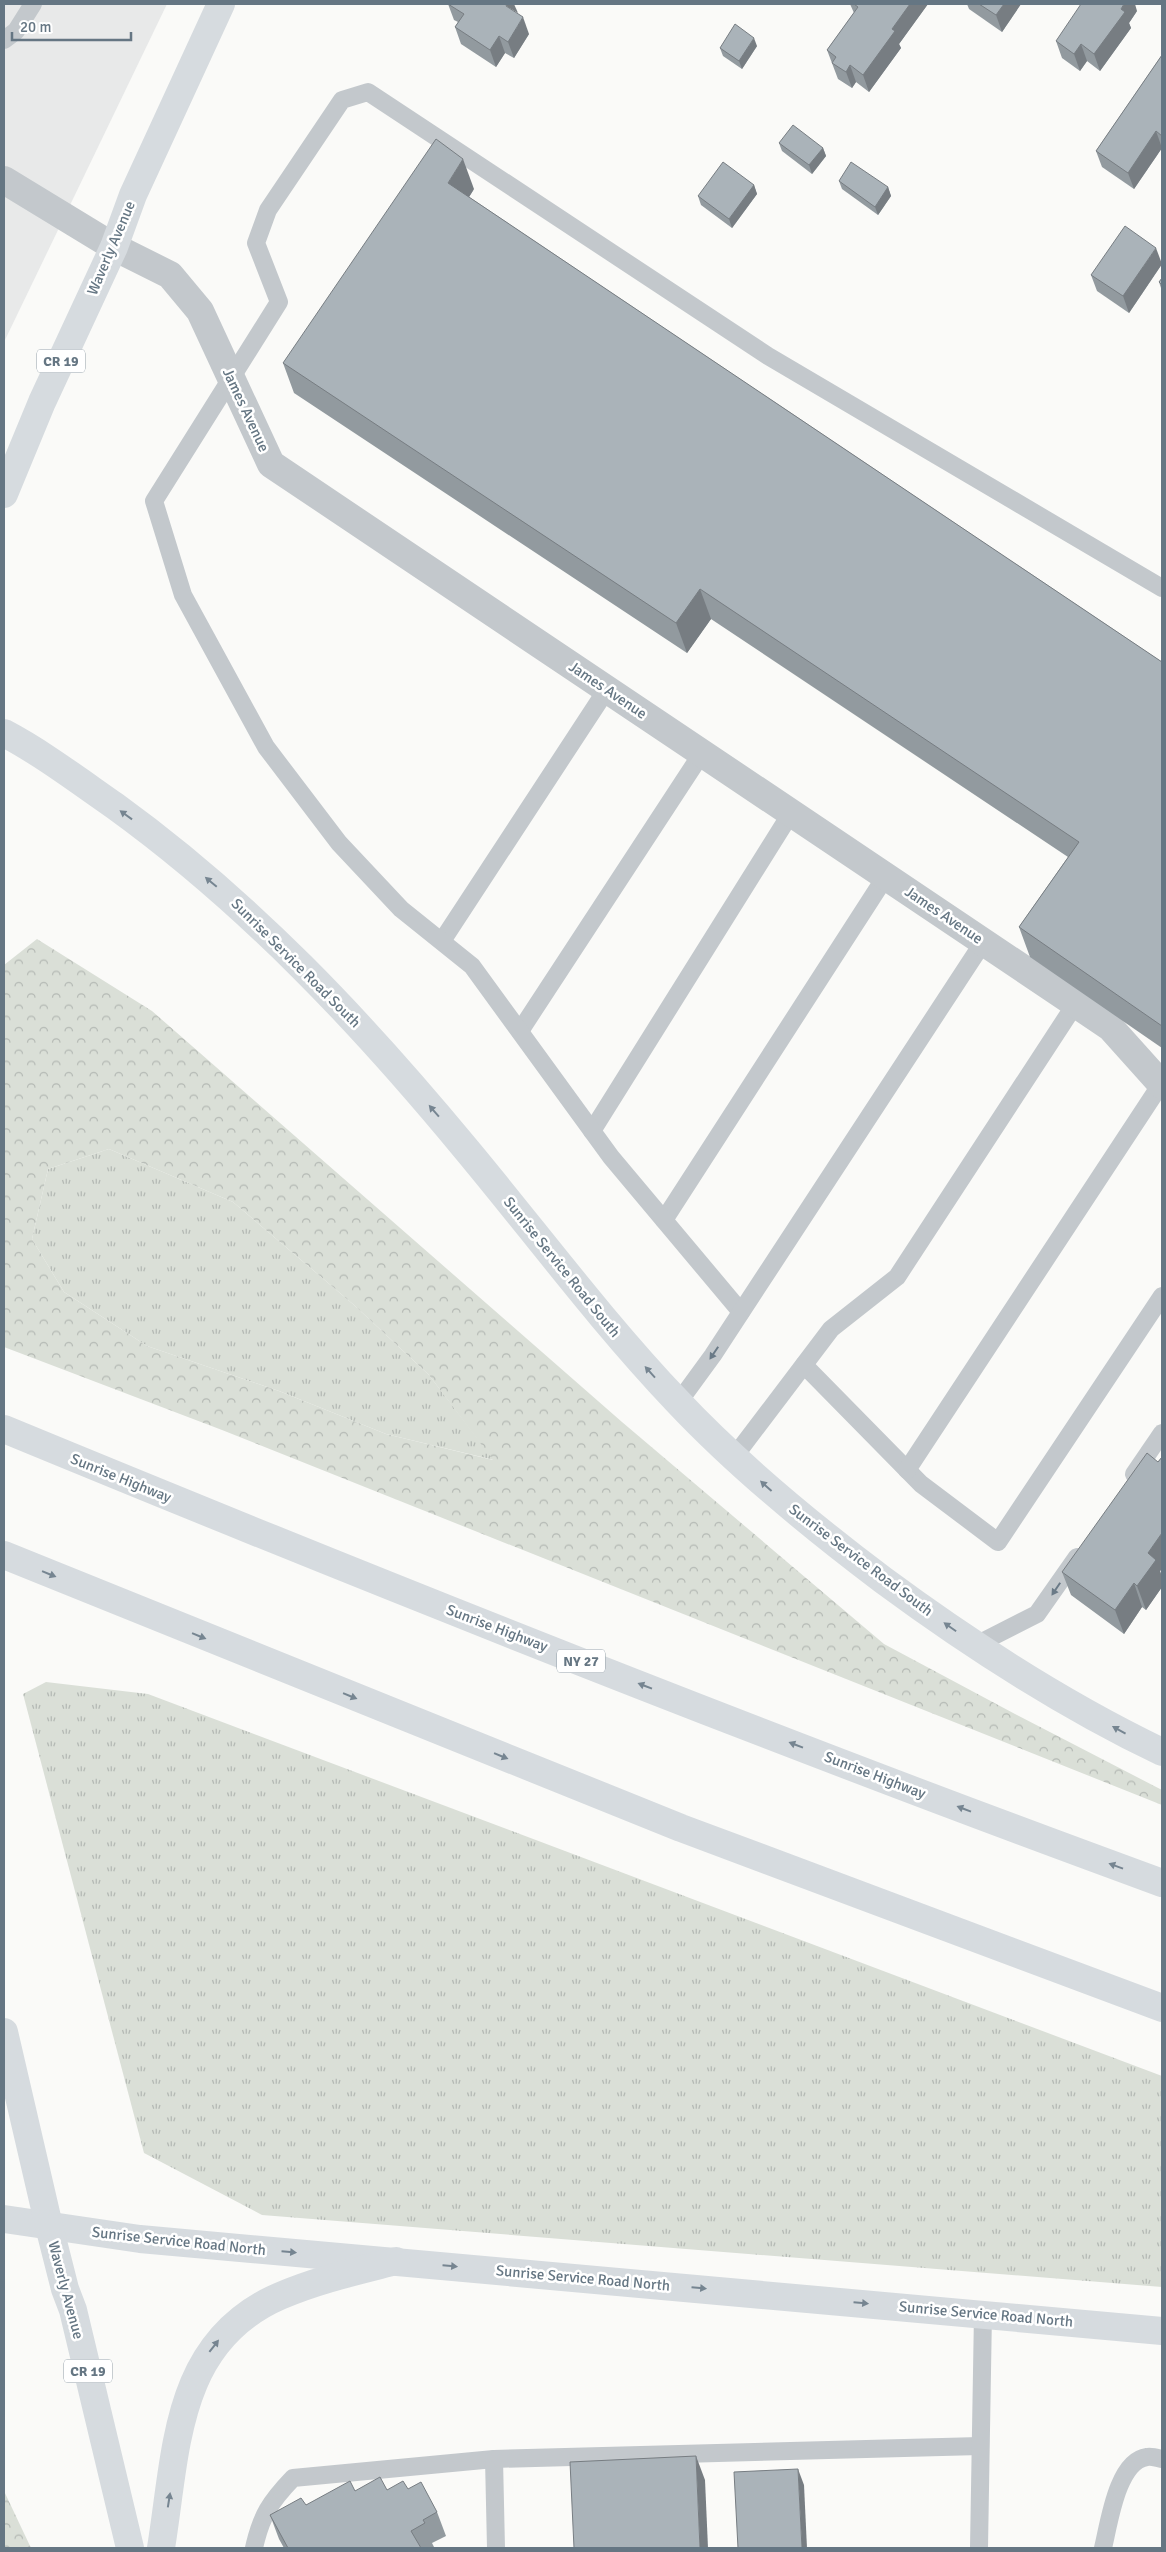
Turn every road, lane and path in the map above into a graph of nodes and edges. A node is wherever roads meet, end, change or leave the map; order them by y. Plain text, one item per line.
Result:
1 (33, 4) edge
2 (221, 4) edge
3 (4, 40) edge
4 (4, 180) edge
5 (114, 247) junction
6 (231, 376) junction
7 (4, 494) edge
8 (1162, 588) edge
9 (608, 689) junction
10 (4, 733) edge
11 (702, 753) junction
12 (791, 812) junction
13 (886, 876) junction
14 (442, 941) junction
15 (984, 942) junction
16 (1076, 1003) junction
17 (520, 1031) junction
18 (1162, 1085) edge
19 (592, 1131) junction
20 (664, 1220) junction
21 (1162, 1296) edge
22 (741, 1312) junction
23 (804, 1365) junction
24 (678, 1403) junction
25 (4, 1429) edge
26 (1162, 1433) edge
27 (734, 1457) junction
28 (907, 1470) junction
29 (1123, 1490) edge
30 (1089, 1540) edge
31 (4, 1556) edge
32 (976, 1645) junction
33 (1162, 1752) edge
34 (1162, 1883) edge
35 (1162, 2008) edge
36 (4, 2032) edge
37 (4, 2219) edge
38 (49, 2226) junction
39 (396, 2261) junction
40 (983, 2314) junction
41 (1162, 2331) edge
42 (980, 2446) junction
43 (494, 2459) junction
44 (1162, 2459) edge
45 (494, 2547) edge
46 (130, 2548) edge
47 (162, 2548) edge
48 (254, 2548) edge
49 (979, 2548) edge
50 (1103, 2548) edge

1 - 3 lane
2 - 5 main road, Waverly Avenue / CR 19
4 - 5 street, James Avenue
5 - 6 street, James Avenue
5 - 7 main road, Waverly Avenue / CR 19
6 - 8 lane
6 - 9 street, James Avenue
6 - 14 lane
9 - 11 street, James Avenue
9 - 14 lane
24 -> 10 main road, Sunrise Service Road South
11 - 12 street, James Avenue
11 - 17 lane
12 - 13 street, James Avenue
12 - 19 lane
13 - 15 street, James Avenue
13 - 20 lane
14 - 17 lane
15 - 16 street, James Avenue
15 - 22 lane
16 - 18 street, James Avenue
16 - 23 lane
17 - 19 lane
18 - 28 lane
19 - 20 lane
20 - 22 lane
21 - 28 lane
22 -> 24 lane
23 - 27 lane
23 - 28 lane
24 - 27 main road, Sunrise Service Road South
34 -> 25 main road, Sunrise Highway / NY 27
26 - 29 lane
32 -> 27 main road, Sunrise Service Road South
30 -> 32 lane
31 -> 35 main road
33 -> 32 main road, Sunrise Service Road South
36 - 38 main road, Waverly Avenue / CR 19
37 - 38 main road, Sunrise Service Road North
38 -> 39 main road, Sunrise Service Road North
38 - 46 main road, Waverly Avenue / CR 19
39 -> 40 main road, Sunrise Service Road North
47 -> 39 main road
40 - 41 main road, Sunrise Service Road North
40 - 42 lane
42 - 43 lane
42 - 49 lane
43 - 45 lane
43 - 48 lane
44 - 50 lane

